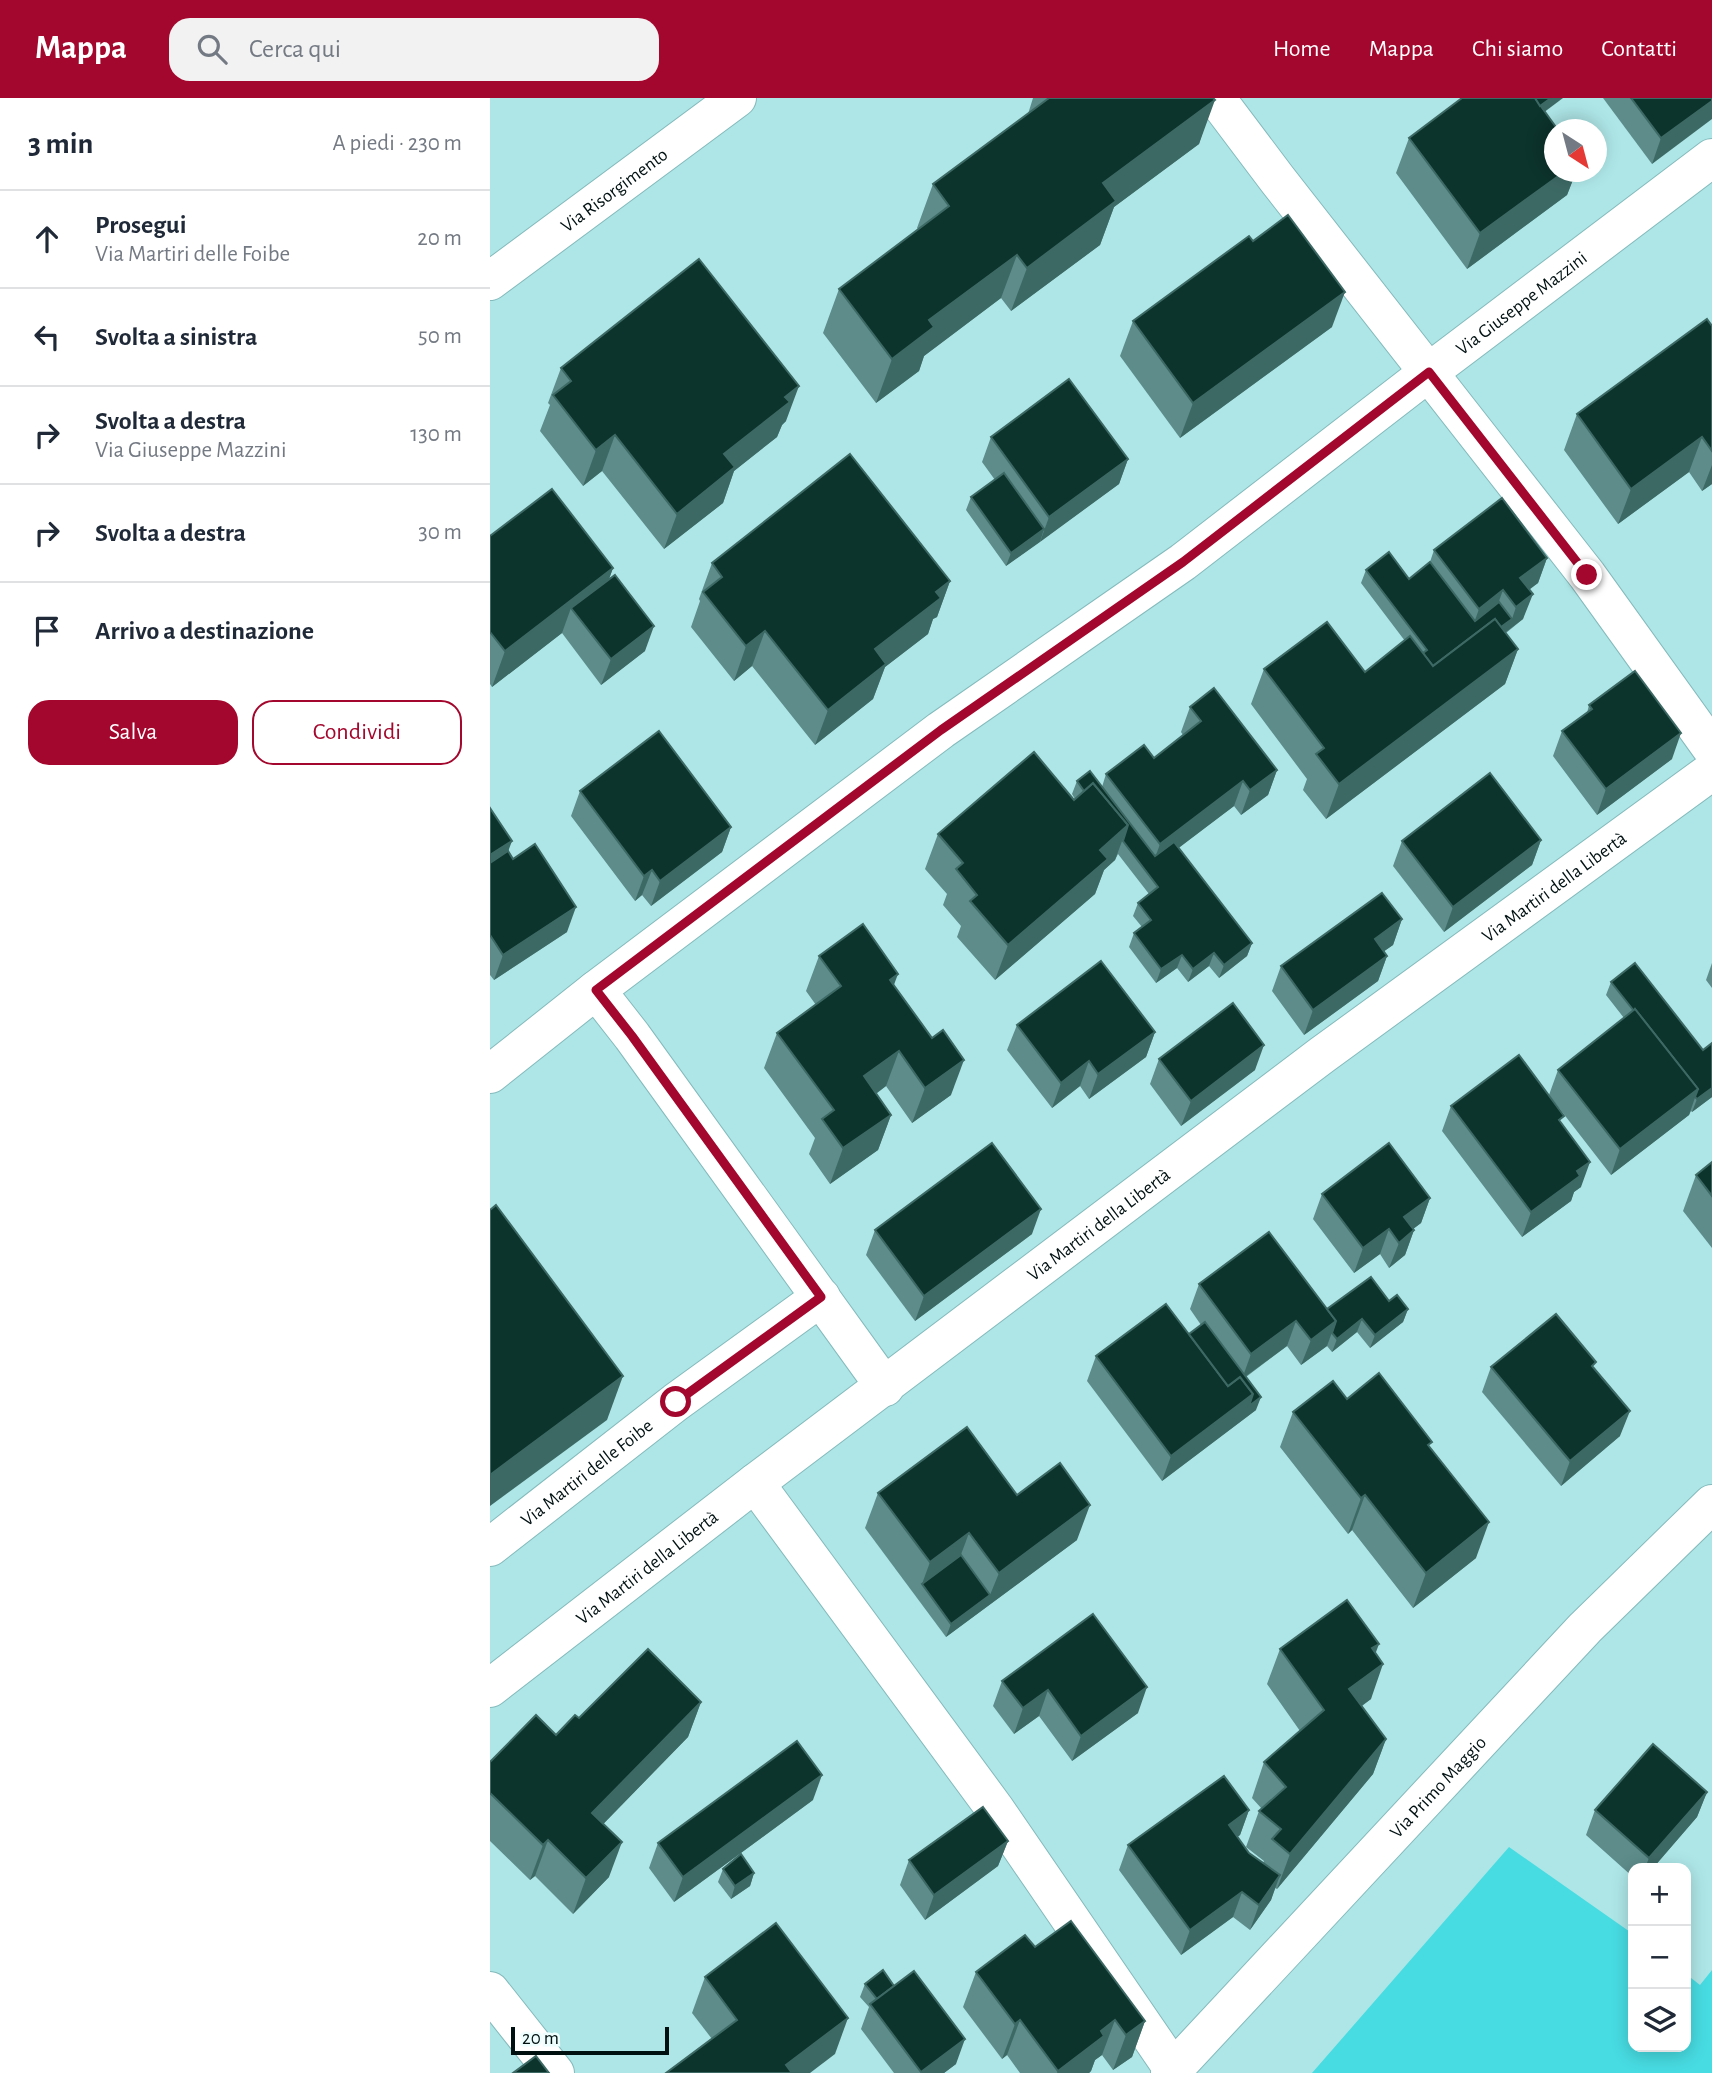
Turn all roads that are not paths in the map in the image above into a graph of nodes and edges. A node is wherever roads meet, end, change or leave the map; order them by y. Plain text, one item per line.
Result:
1 (737, 98) edge
2 (1216, 98) edge
3 (1712, 158) edge
4 (490, 281) edge
5 (1429, 372) junction
6 (1712, 748) edge
7 (1712, 771) edge
8 (596, 990) junction
9 (490, 1074) edge
10 (821, 1297) junction
11 (885, 1387) junction
12 (755, 1483) junction
13 (1712, 1504) edge
14 (490, 1547) edge
15 (490, 1688) edge
16 (490, 1991) edge
17 (1171, 2071) edge
18 (555, 2073) edge

1 - 4 street, Via Risorgimento
2 - 5 street
3 - 5 street, Via Giuseppe Mazzini
5 - 6 street
5 - 8 street, Via Giuseppe Mazzini
7 - 11 street, Via Martiri della Libertà
8 - 9 street, Via Giuseppe Mazzini
8 - 10 street
10 - 11 street
10 - 14 street, Via Martiri delle Foibe
11 - 12 street, Via Martiri della Libertà
12 - 15 street, Via Martiri della Libertà
12 - 17 street
13 - 17 street, Via Primo Maggio
16 - 18 street

